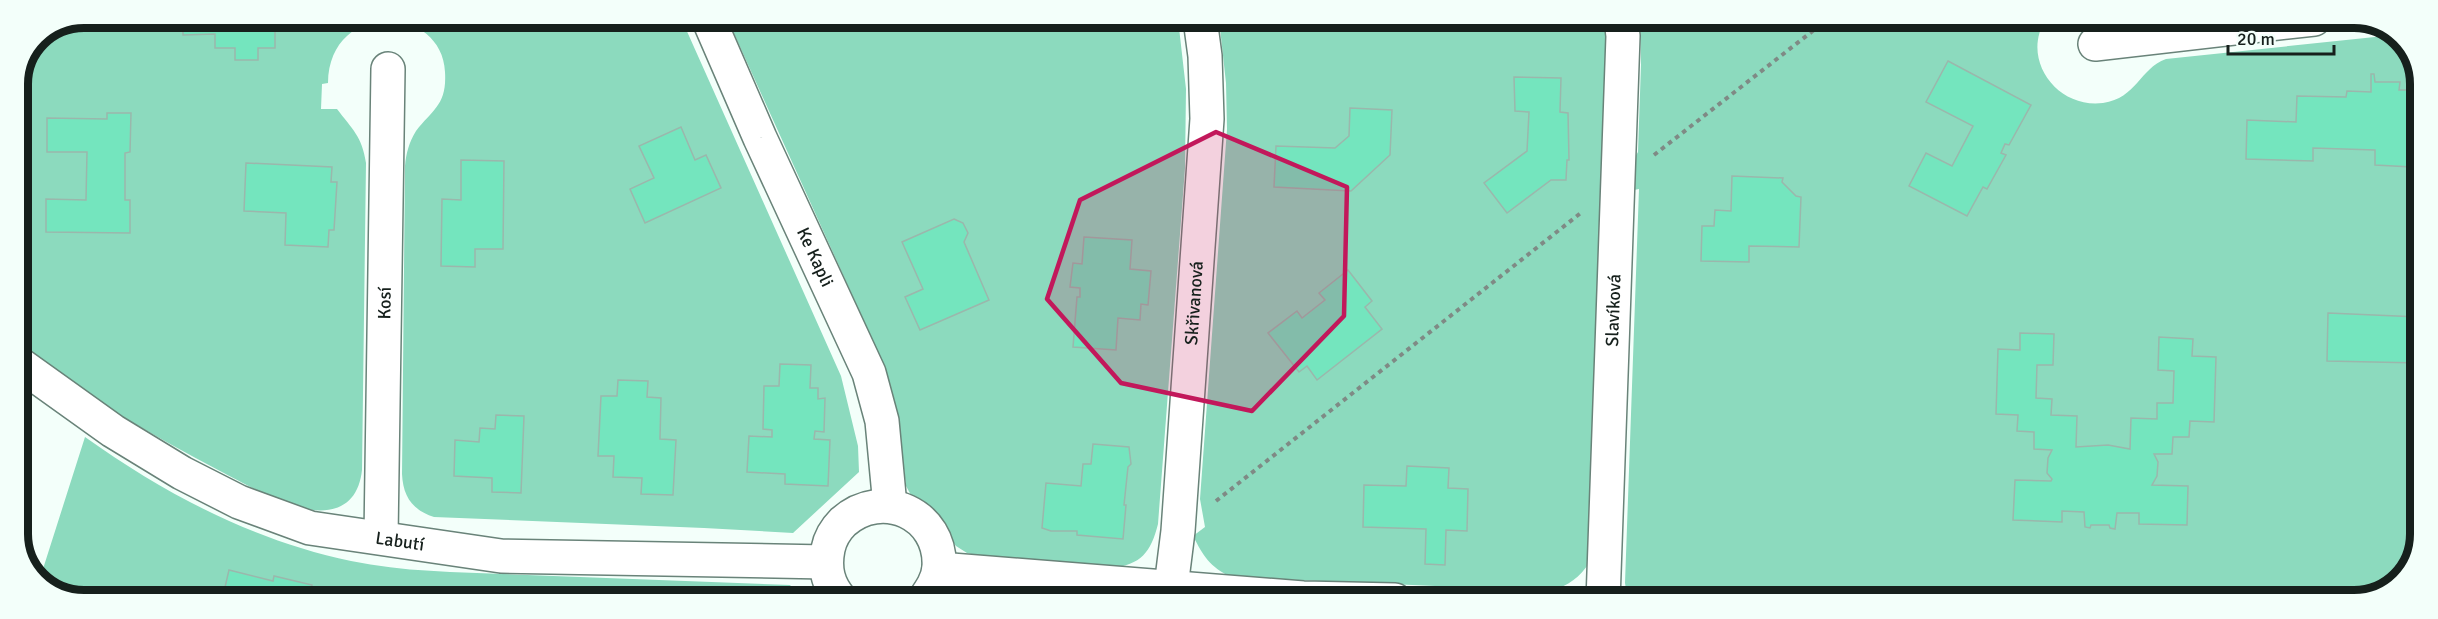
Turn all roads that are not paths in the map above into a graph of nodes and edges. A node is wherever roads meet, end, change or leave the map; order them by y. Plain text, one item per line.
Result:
1 (712, 28) edge
2 (1201, 28) edge
3 (1622, 28) edge
4 (2235, 28) edge
5 (2095, 44) dead end
6 (388, 69) dead end
7 (29, 370) edge
8 (890, 506) junction
9 (381, 537) junction
10 (826, 562) junction
11 (939, 569) junction
12 (1171, 586) junction
13 (834, 591) edge
14 (930, 591) edge
15 (1222, 591) edge
16 (1603, 591) edge

1 - 8 street, Ke Kapli
2 - 12 street, Skřivanová
3 - 16 street, Slavíková
4 - 5 street
6 - 9 street, Kosí
7 - 9 street, Labutí
8 - 10 street
8 - 11 street
9 - 10 street, Labutí
10 - 13 street
11 - 12 street
11 - 14 street
12 - 15 street

